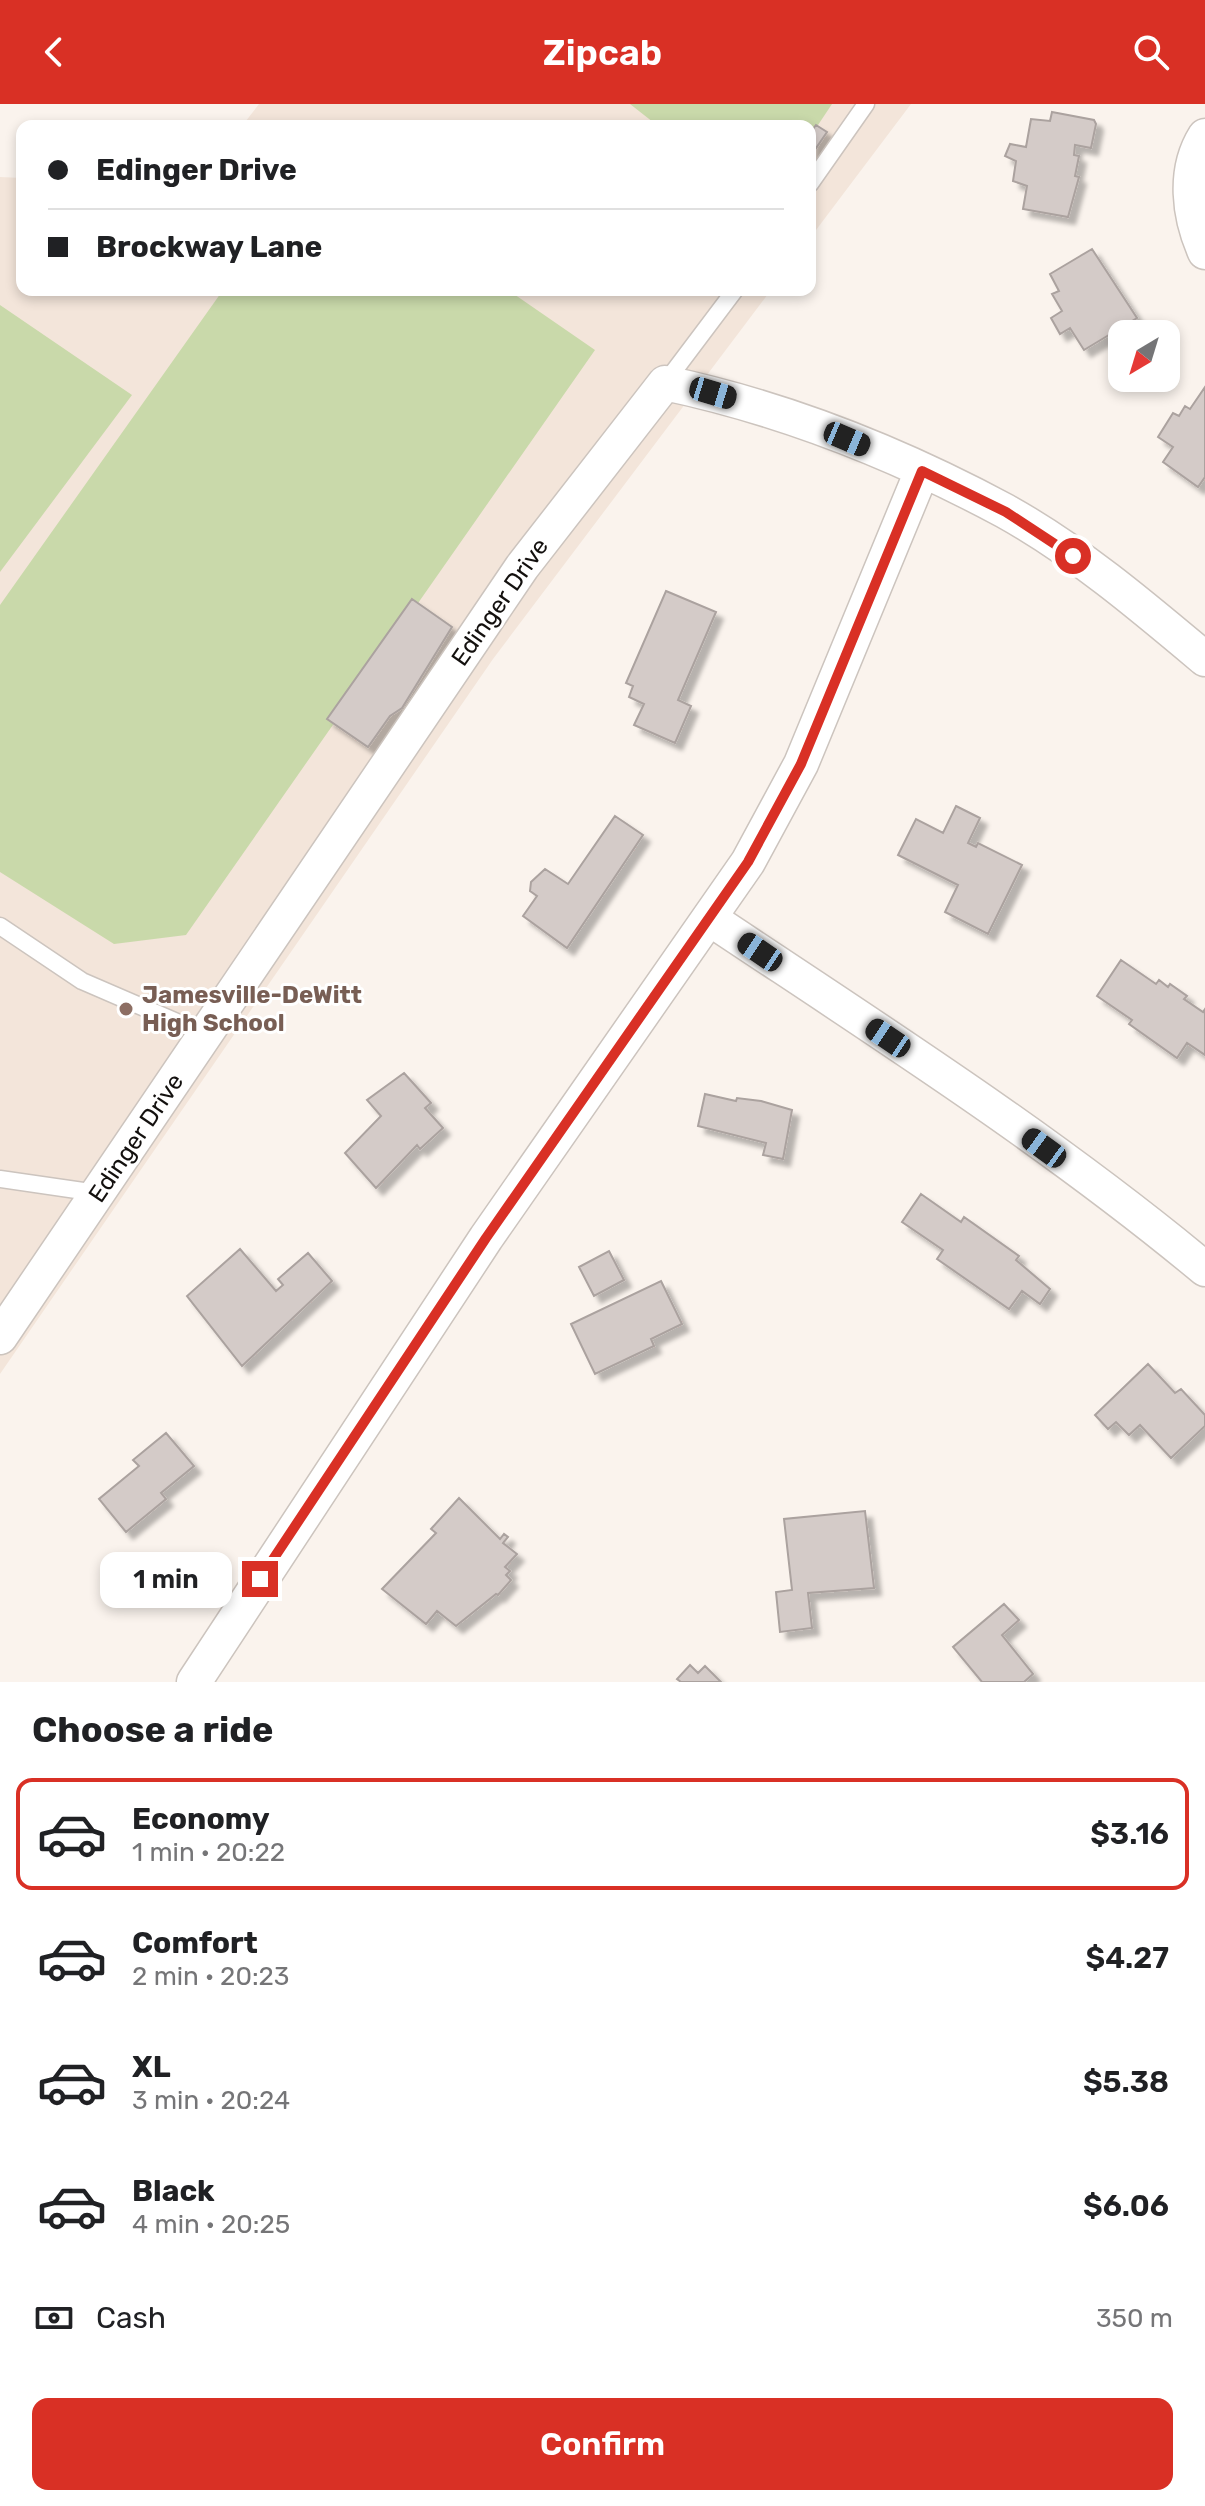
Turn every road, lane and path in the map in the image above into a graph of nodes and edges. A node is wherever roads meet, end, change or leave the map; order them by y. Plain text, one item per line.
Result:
1 (866, 104) edge
2 (1205, 136) edge
3 (816, 175) edge
4 (1205, 252) edge
5 (730, 296) edge
6 (665, 383) junction
7 (922, 471) junction
8 (1203, 652) edge
9 (709, 918) junction
10 (0, 926) edge
11 (207, 1035) junction
12 (0, 1179) edge
13 (99, 1193) junction
14 (1205, 1269) edge
15 (0, 1337) edge
16 (194, 1682) edge

1 - 3 lane
2 - 4 street
5 - 6 lane
6 - 7 street
6 - 11 street, Edinger Drive
7 - 8 street
7 - 9 street
9 - 14 street
9 - 16 street
10 - 11 lane
11 - 13 street, Edinger Drive
12 - 13 lane
13 - 15 street, Edinger Drive

